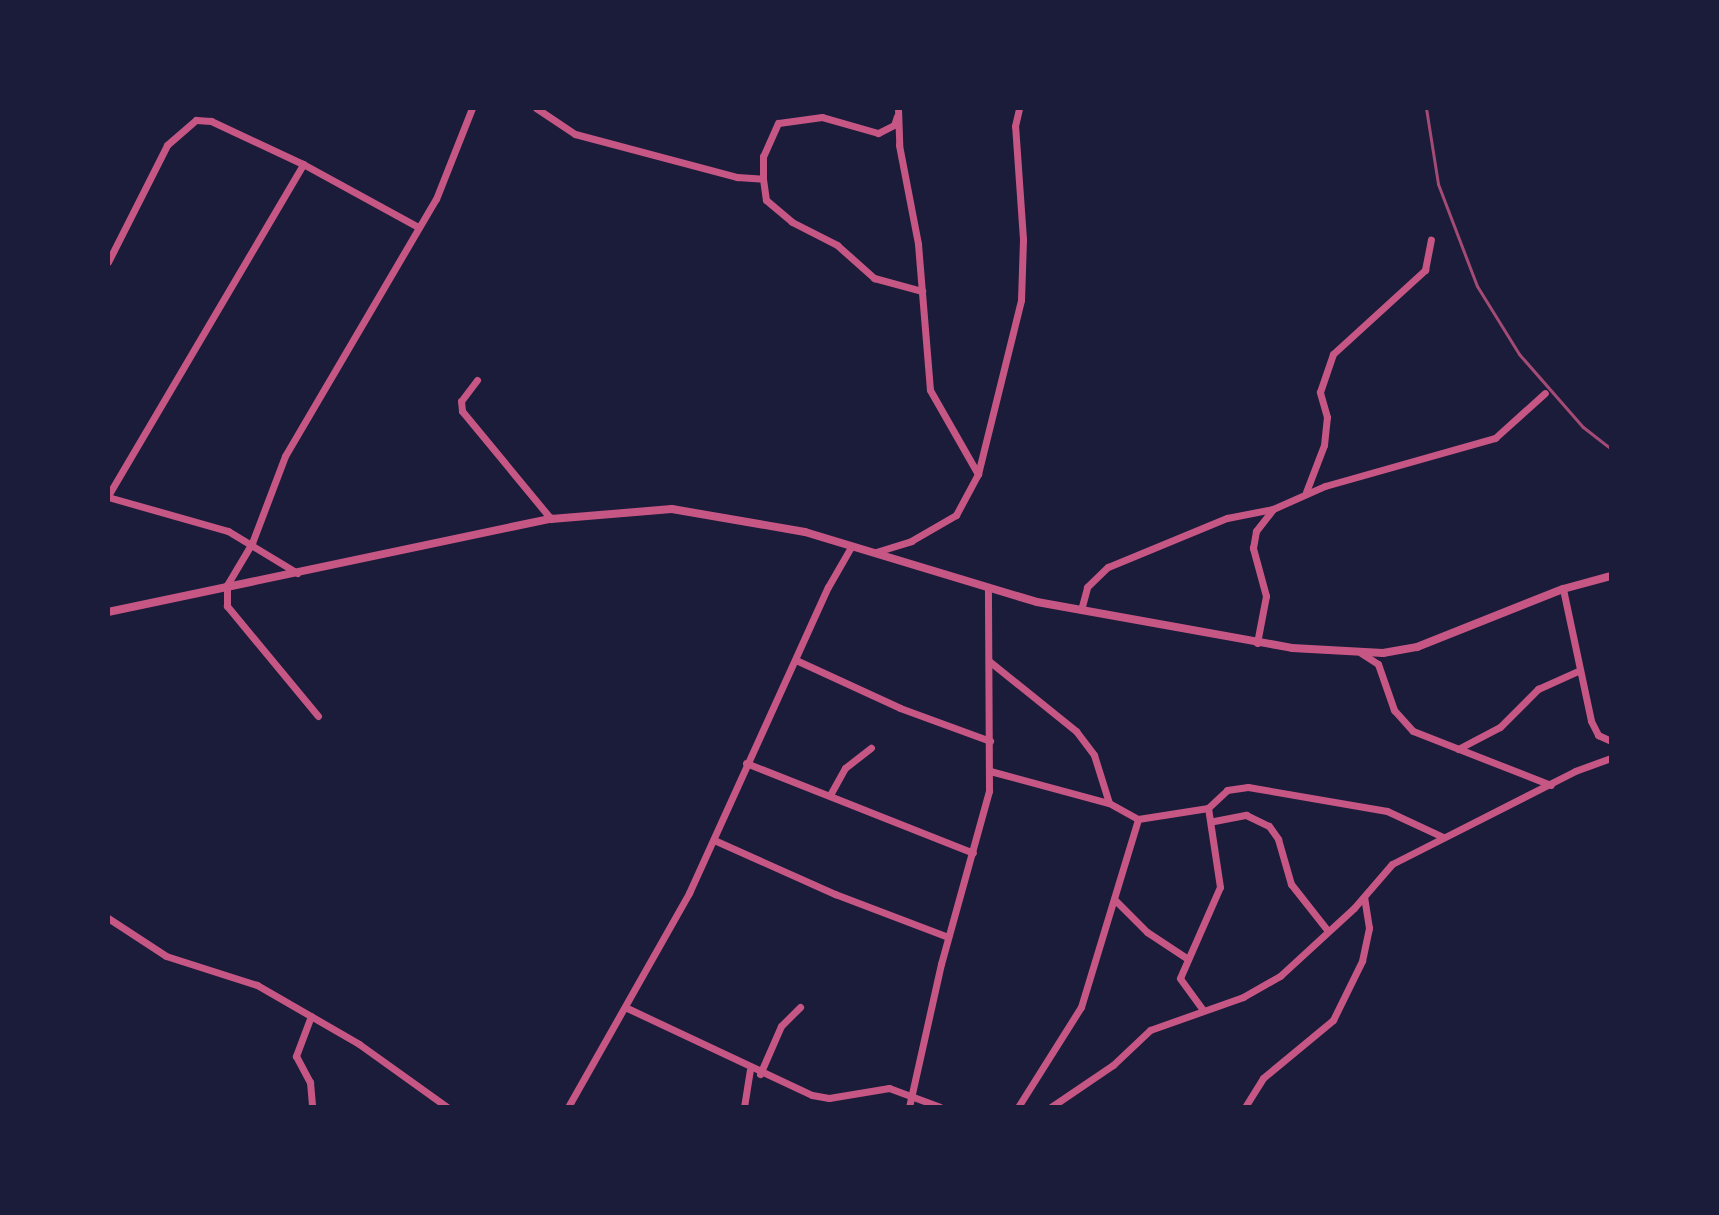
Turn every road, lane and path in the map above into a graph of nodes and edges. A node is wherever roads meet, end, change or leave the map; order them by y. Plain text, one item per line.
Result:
1 (472, 108) edge
2 (536, 108) edge
3 (1019, 108) edge
4 (897, 112) edge
5 (303, 164) junction
6 (763, 179) junction
7 (418, 227) junction
8 (1431, 240) dead end
9 (108, 262) edge
10 (922, 291) junction
11 (477, 380) dead end
12 (1545, 393) dead end
13 (978, 474) junction
14 (1305, 494) junction
15 (109, 495) edge
16 (1273, 509) junction
17 (551, 519) junction
18 (252, 543) junction
19 (851, 547) junction
20 (876, 552) junction
21 (297, 573) junction
22 (1611, 576) edge
23 (227, 585) junction
24 (988, 588) junction
25 (1563, 589) junction
26 (1081, 610) junction
27 (108, 612) edge
28 (1257, 643) junction
29 (1361, 653) junction
30 (798, 661) junction
31 (989, 661) junction
32 (1580, 670) junction
33 (318, 716) dead end
34 (990, 741) junction
35 (1611, 741) edge
36 (871, 748) dead end
37 (1458, 749) junction
38 (1611, 758) edge
39 (746, 763) junction
40 (990, 771) junction
41 (1551, 785) junction
42 (830, 795) junction
43 (1109, 803) junction
44 (1208, 808) junction
45 (1138, 819) junction
46 (1214, 821) junction
47 (1443, 837) junction
48 (714, 840) junction
49 (973, 853) junction
50 (1364, 898) junction
51 (1116, 901) junction
52 (108, 918) edge
53 (1328, 931) junction
54 (948, 937) junction
55 (1188, 959) junction
56 (800, 1007) dead end
57 (627, 1008) junction
58 (1203, 1010) junction
59 (311, 1016) junction
60 (750, 1070) junction
61 (760, 1074) junction
62 (910, 1094) junction
63 (312, 1107) edge
64 (447, 1107) edge
65 (568, 1107) edge
66 (744, 1107) edge
67 (909, 1107) edge
68 (940, 1107) edge
69 (1018, 1107) edge
70 (1051, 1107) edge
71 (1245, 1107) edge

1 - 7 street
2 - 6 street
3 - 13 street
4 - 6 street
4 - 10 street
5 - 7 street
5 - 9 street
5 - 15 street
6 - 10 street
7 - 18 street
8 - 14 street
10 - 13 street
11 - 17 street
12 - 14 street
13 - 20 street
14 - 16 street
15 - 18 street
16 - 26 street
16 - 28 street
17 - 19 street
17 - 21 street
18 - 21 street
18 - 23 street
19 - 20 street
19 - 30 street
20 - 24 street
21 - 23 street
22 - 25 street
23 - 27 street
23 - 33 street
24 - 26 street
24 - 31 street
25 - 29 street
25 - 32 street
26 - 28 street
28 - 29 street
29 - 37 street
30 - 34 street
30 - 39 street
31 - 34 street
31 - 43 street
32 - 35 street
32 - 37 street
34 - 40 street
36 - 42 street
37 - 41 street
38 - 41 street
39 - 42 street
39 - 48 street
40 - 43 street
40 - 49 street
41 - 47 street
42 - 49 street
43 - 45 street
44 - 45 street
44 - 46 street
44 - 47 street
45 - 51 street
46 - 53 street
46 - 55 street
47 - 50 street
48 - 54 street
48 - 57 street
49 - 54 street
50 - 53 street
50 - 71 street
51 - 55 street
51 - 69 street
52 - 59 street
53 - 58 street
54 - 62 street
55 - 58 street
56 - 61 street
57 - 60 street
57 - 65 street
58 - 70 street
59 - 63 street
59 - 64 street
60 - 61 street
60 - 66 street
61 - 62 street
62 - 67 street
62 - 68 street

